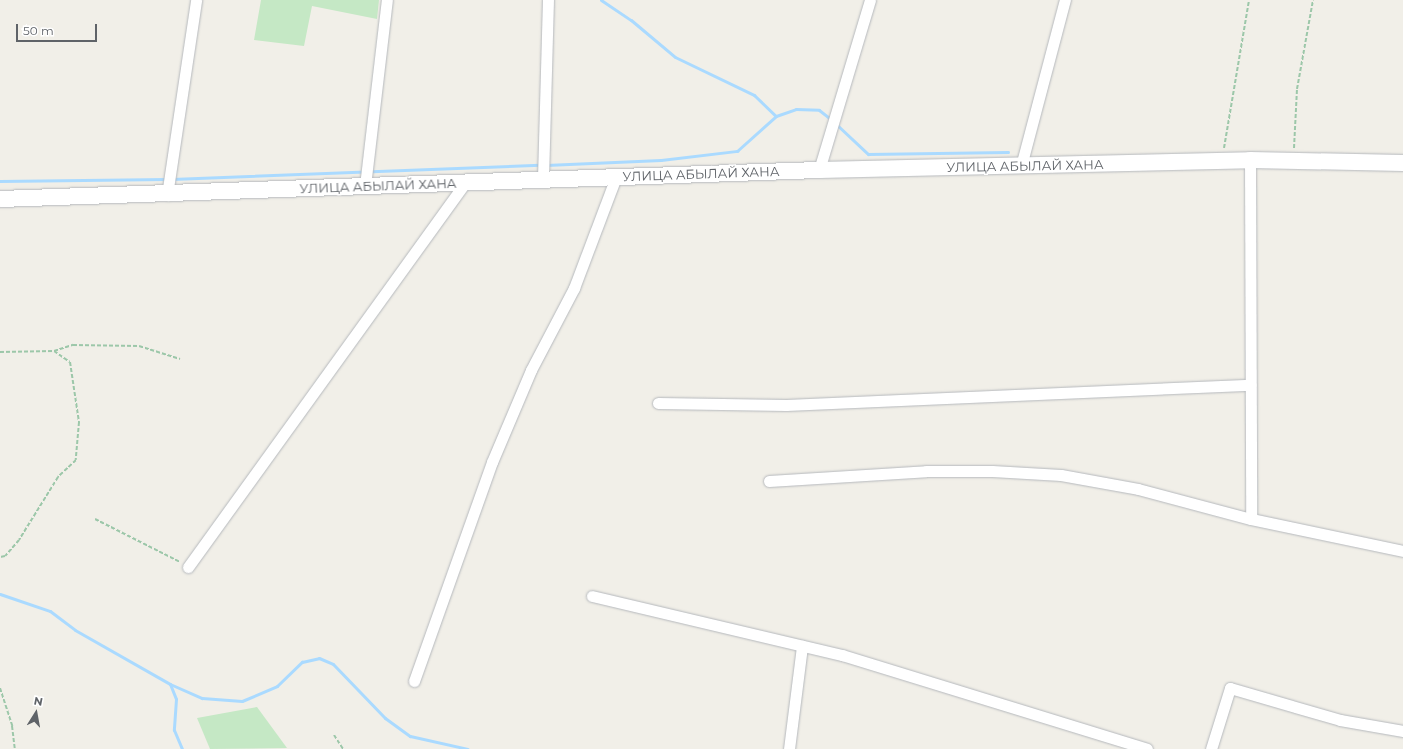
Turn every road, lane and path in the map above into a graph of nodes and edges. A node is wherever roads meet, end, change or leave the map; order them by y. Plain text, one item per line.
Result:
1 (196, 0) edge
2 (387, 0) edge
3 (548, 0) edge
4 (870, 0) edge
5 (1065, 0) edge
6 (1249, 0) edge
7 (1313, 0) edge
8 (1250, 160) junction
9 (1222, 161) junction
10 (1293, 161) junction
11 (1403, 163) edge
12 (1020, 166) junction
13 (819, 170) junction
14 (616, 177) junction
15 (544, 178) junction
16 (466, 182) junction
17 (365, 186) junction
18 (167, 195) junction
19 (0, 199) edge
20 (54, 351) junction
21 (0, 352) edge
22 (180, 359) dead end
23 (1251, 385) junction
24 (658, 403) dead end
25 (769, 481) dead end
26 (1251, 518) junction
27 (95, 519) dead end
28 (1403, 551) edge
29 (0, 557) edge
30 (188, 566) joint
31 (592, 596) dead end
32 (802, 646) junction
33 (414, 681) dead end
34 (0, 688) edge
35 (1403, 731) edge
36 (334, 735) dead end
37 (15, 749) edge
38 (343, 749) edge
39 (789, 749) edge
40 (1147, 749) edge
41 (1211, 749) edge

1 - 18 street
2 - 17 street
3 - 15 street
4 - 13 street
5 - 12 street
6 - 9 path
7 - 10 path
8 - 9 main road, УЛИЦА АБЫЛАЙ ХАНА
8 - 10 main road, УЛИЦА АБЫЛАЙ ХАНА
8 - 23 street
9 - 12 main road, УЛИЦА АБЫЛАЙ ХАНА
10 - 11 main road, УЛИЦА АБЫЛАЙ ХАНА
12 - 13 main road, УЛИЦА АБЫЛАЙ ХАНА
13 - 14 main road, УЛИЦА АБЫЛАЙ ХАНА
14 - 15 main road, УЛИЦА АБЫЛАЙ ХАНА
14 - 33 street
15 - 16 main road, УЛИЦА АБЫЛАЙ ХАНА
16 - 17 main road, УЛИЦА АБЫЛАЙ ХАНА
16 - 30 street
17 - 18 main road, УЛИЦА АБЫЛАЙ ХАНА
18 - 19 main road, УЛИЦА АБЫЛАЙ ХАНА
20 - 21 path
20 - 22 path
20 - 29 path
23 - 24 street
23 - 26 street
25 - 26 street
26 - 28 street
27 - 30 path
31 - 32 street
32 - 39 street
32 - 40 street
34 - 37 path
35 - 41 street
36 - 38 path

